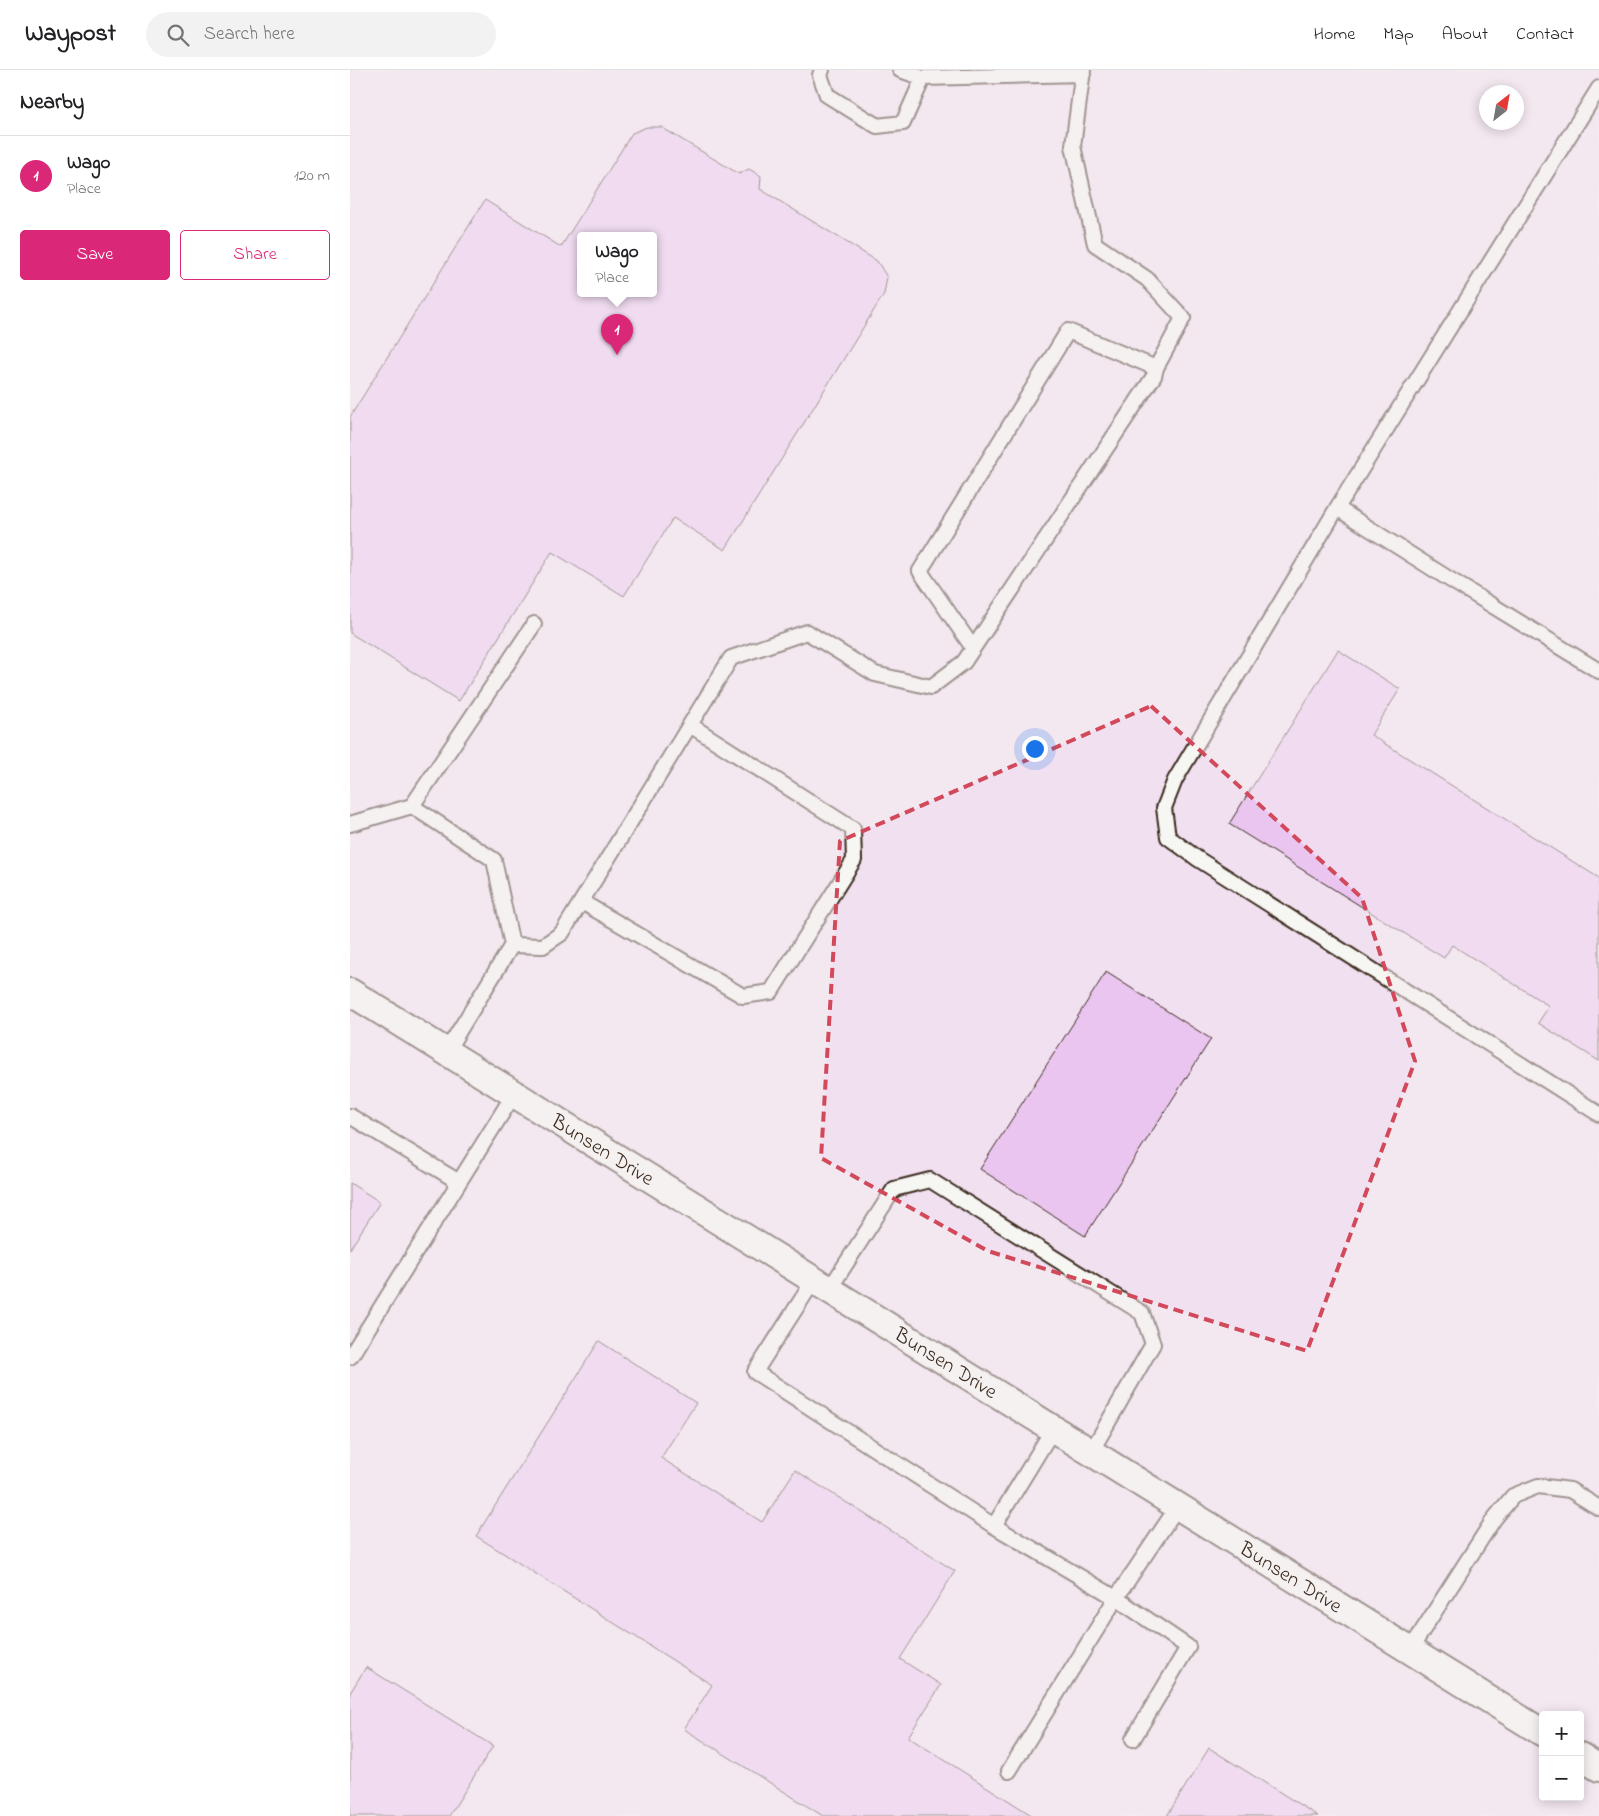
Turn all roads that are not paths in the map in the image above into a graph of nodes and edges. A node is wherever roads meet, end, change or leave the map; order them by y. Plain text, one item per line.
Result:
1 (822, 70) edge
2 (900, 70) edge
3 (1083, 72) edge
4 (923, 78) junction
5 (1599, 88) edge
6 (1156, 368) junction
7 (1337, 508) junction
8 (534, 624) dead end
9 (973, 648) junction
10 (1599, 671) edge
11 (690, 725) junction
12 (412, 806) junction
13 (350, 824) edge
14 (582, 902) junction
15 (512, 945) junction
16 (350, 992) edge
17 (446, 1052) junction
18 (514, 1094) junction
19 (1599, 1114) edge
20 (350, 1116) edge
21 (458, 1182) junction
22 (821, 1285) junction
23 (350, 1357) edge
24 (1053, 1428) junction
25 (1091, 1452) junction
26 (1178, 1506) junction
27 (1599, 1508) edge
28 (994, 1526) junction
29 (1116, 1598) junction
30 (1410, 1650) junction
31 (1539, 1731) edge
32 (1133, 1739) dead end
33 (1584, 1759) edge
34 (1599, 1768) edge
35 (1009, 1771) dead end

1 - 4 lane
2 - 4 lane
3 - 4 lane
3 - 6 lane
5 - 7 lane
6 - 9 lane
6 - 9 lane
7 - 10 lane
7 - 19 lane
8 - 12 lane
9 - 11 lane
11 - 14 lane
11 - 14 lane
12 - 13 lane
12 - 15 lane
14 - 15 lane
15 - 17 lane
16 - 17 street, Bunsen Drive
17 - 18 street, Bunsen Drive
18 - 21 lane
18 - 22 street, Bunsen Drive
20 - 21 lane
21 - 23 lane
22 - 24 street, Bunsen Drive
22 - 25 lane
22 - 28 lane
24 - 25 street, Bunsen Drive
24 - 28 lane
25 - 26 street, Bunsen Drive
26 - 29 lane
26 - 30 street, Bunsen Drive
27 - 30 lane
28 - 29 lane
29 - 32 lane
29 - 35 lane
30 - 31 street, Bunsen Drive
33 - 34 street

